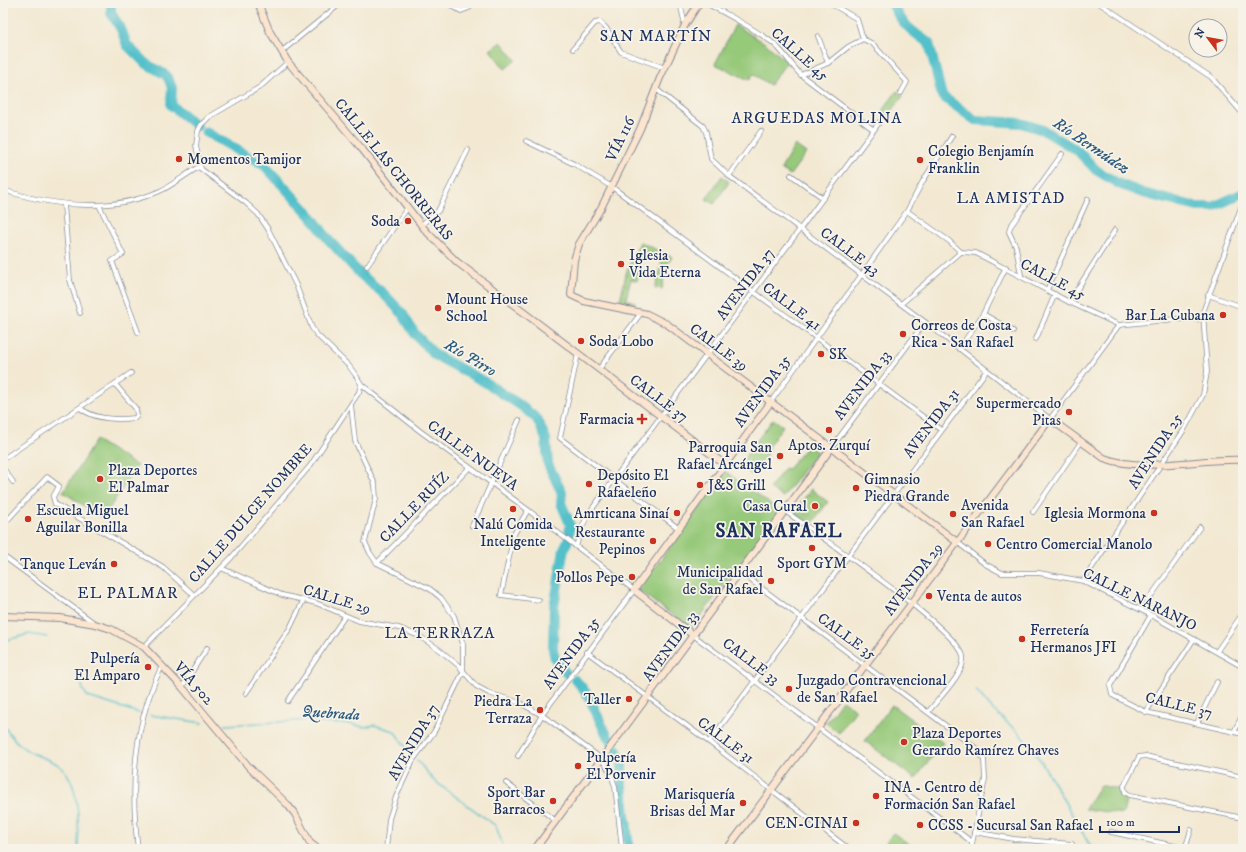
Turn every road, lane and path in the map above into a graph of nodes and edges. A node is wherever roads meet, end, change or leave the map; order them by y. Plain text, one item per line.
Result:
1 (258, 3) edge
2 (341, 3) edge
3 (447, 3) edge
4 (473, 3) edge
5 (680, 3) edge
6 (699, 3) edge
7 (706, 3) edge
8 (830, 3) edge
9 (1099, 3) edge
10 (685, 25) junction
11 (818, 36) dead end
12 (863, 39) junction
13 (573, 49) dead end
14 (281, 52) junction
15 (288, 62) junction
16 (828, 63) junction
17 (665, 68) junction
18 (801, 75) junction
19 (656, 89) junction
20 (900, 93) dead end
21 (1243, 114) edge
22 (884, 116) dead end
23 (874, 130) junction
24 (761, 131) dead end
25 (952, 136) dead end
26 (526, 141) dead end
27 (468, 150) dead end
28 (1062, 154) dead end
29 (199, 167) junction
30 (792, 175) dead end
31 (729, 176) junction
32 (612, 187) junction
33 (3, 190) edge
34 (823, 198) junction
35 (1088, 199) dead end
36 (1243, 202) edge
37 (64, 205) junction
38 (98, 205) junction
39 (408, 207) junction
40 (907, 211) junction
41 (421, 225) junction
42 (800, 229) junction
43 (1115, 230) dead end
44 (961, 252) junction
45 (367, 266) dead end
46 (1006, 267) junction
47 (862, 275) junction
48 (1021, 275) junction
49 (570, 288) joint
50 (1047, 290) junction
51 (753, 292) junction
52 (1055, 294) junction
53 (1208, 295) junction
54 (1069, 302) junction
55 (901, 304) junction
56 (1243, 307) edge
57 (80, 313) dead end
58 (641, 313) junction
59 (983, 314) junction
60 (1203, 319) junction
61 (925, 322) junction
62 (1119, 325) junction
63 (1013, 331) dead end
64 (138, 332) dead end
65 (816, 339) junction
66 (1036, 339) dead end
67 (959, 349) junction
68 (578, 354) junction
69 (708, 354) junction
70 (599, 369) junction
71 (987, 370) junction
72 (131, 373) dead end
73 (115, 384) junction
74 (361, 384) junction
75 (878, 385) junction
76 (770, 402) junction
77 (351, 405) junction
78 (80, 408) junction
79 (662, 416) junction
80 (1050, 419) junction
81 (520, 420) dead end
82 (941, 430) junction
83 (1081, 442) junction
84 (832, 447) junction
85 (3, 459) edge
86 (1243, 460) edge
87 (1162, 463) junction
88 (724, 464) junction
89 (3, 468) edge
90 (469, 468) junction
91 (614, 478) junction
92 (13, 482) dead end
93 (492, 484) junction
94 (894, 493) junction
95 (528, 510) junction
96 (785, 511) junction
97 (1033, 512) dead end
98 (3, 525) edge
99 (472, 526) dead end
100 (1200, 527) dead end
101 (678, 528) junction
102 (957, 542) junction
103 (571, 544) joint
104 (576, 547) junction
105 (3, 556) edge
106 (848, 556) junction
107 (377, 563) junction
108 (221, 568) junction
109 (740, 572) junction
110 (1083, 581) junction
111 (634, 590) junction
112 (194, 595) junction
113 (540, 600) dead end
114 (303, 601) junction
115 (911, 604) junction
116 (1141, 610) junction
117 (1243, 613) edge
118 (1151, 615) junction
119 (3, 616) edge
120 (345, 616) junction
121 (802, 618) junction
122 (95, 624) junction
123 (693, 635) junction
124 (1194, 639) junction
125 (144, 647) junction
126 (207, 648) dead end
127 (1216, 651) junction
128 (587, 652) junction
129 (865, 664) junction
130 (162, 666) junction
131 (1243, 667) edge
132 (463, 672) junction
133 (756, 681) junction
134 (1217, 682) dead end
135 (182, 687) junction
136 (246, 693) dead end
137 (649, 697) junction
138 (288, 701) dead end
139 (929, 711) junction
140 (1146, 712) junction
141 (1243, 714) edge
142 (542, 715) junction
143 (1197, 723) junction
144 (818, 728) junction
145 (1234, 732) junction
146 (1243, 734) edge
147 (709, 742) junction
148 (518, 756) dead end
149 (602, 759) junction
150 (1243, 777) edge
151 (506, 783) dead end
152 (772, 789) junction
153 (1243, 818) edge
154 (556, 821) junction
155 (1191, 830) dead end
156 (974, 832) junction
157 (1111, 832) dead end
158 (972, 842) junction
159 (1072, 844) dead end
160 (138, 849) edge
161 (318, 849) edge
162 (386, 849) edge
163 (535, 849) edge
164 (622, 849) edge
165 (727, 849) edge
166 (849, 849) edge
167 (971, 849) edge
168 (1186, 849) edge

1 - 14 main road, CALLE LAS CHORRERAS
2 - 14 street
3 - 4 street
5 - 10 street
6 - 10 main road, VÍA 116
7 - 18 street, CALLE 45
8 - 12 street
9 - 21 street
10 - 17 main road, VÍA 116
11 - 16 street
12 - 16 street
12 - 20 street
13 - 17 street
14 - 15 main road, CALLE LAS CHORRERAS
15 - 29 street
15 - 39 main road, CALLE LAS CHORRERAS
16 - 18 street
17 - 19 main road, VÍA 116
18 - 23 street, CALLE 45
19 - 31 street, CALLE 43
19 - 32 main road, VÍA 116
22 - 23 street, AVENIDA 37
23 - 34 street, AVENIDA 37
24 - 31 street
25 - 40 street, AVENIDA 35
26 - 32 street, CALLE 41
27 - 41 street
28 - 48 street
29 - 38 street
29 - 74 street, CALLE NUEVA
30 - 34 street
31 - 42 street, CALLE 43
32 - 49 main road, VÍA 116
32 - 51 street, CALLE 41
33 - 37 street
34 - 42 street, AVENIDA 37
35 - 50 street
36 - 53 street, AVENIDA 25
37 - 38 street
37 - 57 street
38 - 64 street
39 - 41 main road, CALLE LAS CHORRERAS
39 - 45 street
40 - 44 street
40 - 47 street, AVENIDA 35
41 - 68 main road, CALLE LAS CHORRERAS
42 - 47 street, CALLE 43
42 - 51 street, AVENIDA 37
43 - 54 street
44 - 46 street, CALLE 45
44 - 55 street
46 - 48 street, CALLE 45
46 - 59 street
47 - 55 street, CALLE 43
47 - 65 street, AVENIDA 35
48 - 50 street, CALLE 45
49 - 58 main road, CALLE 39
50 - 52 street, CALLE 45
51 - 65 street, CALLE 41
51 - 69 street, AVENIDA 37
52 - 54 street, CALLE 45
52 - 66 street
53 - 56 street
53 - 60 street, AVENIDA 25
54 - 62 street, CALLE 45
55 - 61 street, CALLE 43
58 - 69 main road, CALLE 39
58 - 70 street
59 - 63 street
59 - 67 street
60 - 62 street
60 - 87 street, AVENIDA 25
61 - 67 street, CALLE 43
61 - 75 street, AVENIDA 33
62 - 80 street, AVENIDA 29
65 - 75 street, CALLE 41
65 - 76 street, AVENIDA 35
67 - 71 street, CALLE 43
68 - 70 main road, CALLE 37
68 - 91 street
69 - 76 main road, CALLE 39
69 - 79 street, AVENIDA 37
70 - 79 main road, CALLE 37
71 - 80 street, CALLE 43
71 - 82 street, AVENIDA 31
72 - 73 street
73 - 78 street
73 - 78 street
74 - 77 street, CALLE DULCE NOMBRE
74 - 90 street, CALLE NUEVA
75 - 82 street, CALLE 41
75 - 84 street, AVENIDA 33
76 - 84 main road, CALLE 39
76 - 88 main road, AVENIDA 35
77 - 107 street
77 - 108 street, CALLE DULCE NOMBRE
78 - 85 street
79 - 88 main road, CALLE 37
79 - 91 street, AVENIDA 37
80 - 83 main road
80 - 102 main road, AVENIDA 29
81 - 93 street
82 - 94 street, AVENIDA 31
83 - 87 main road
83 - 97 street
84 - 94 main road, CALLE 39
84 - 96 main road, AVENIDA 33
86 - 87 main road
87 - 110 street, AVENIDA 25
88 - 101 main road, AVENIDA 35
89 - 92 street
90 - 93 street, CALLE NUEVA
90 - 107 street, CALLE RUÍZ
91 - 101 street
91 - 104 street, AVENIDA 37
93 - 95 street, CALLE NUEVA
93 - 99 street
94 - 102 main road, CALLE 39
94 - 106 street, AVENIDA 31
95 - 103 street, CALLE NUEVA
95 - 113 street
96 - 106 street
96 - 109 main road, AVENIDA 33
98 - 112 street
100 - 116 street
101 - 111 main road, AVENIDA 35
102 - 110 street, CALLE NARANJO
102 - 115 main road, AVENIDA 29
103 - 104 street, CALLE 33
104 - 111 street, CALLE 33
105 - 122 street
106 - 115 street
106 - 121 street, AVENIDA 31
107 - 132 street
108 - 112 street, CALLE DULCE NOMBRE
108 - 114 street, CALLE 29
109 - 121 street, CALLE 35
109 - 123 main road, AVENIDA 33
110 - 116 street, CALLE NARANJO
111 - 123 main road, CALLE 33
111 - 128 street, AVENIDA 35
112 - 125 street, CALLE DULCE NOMBRE
114 - 120 street, CALLE 29
114 - 136 street
115 - 129 main road, AVENIDA 29
115 - 139 street
116 - 118 street, CALLE NARANJO
117 - 127 street
118 - 124 street, CALLE NARANJO
118 - 140 street, CALLE 37
119 - 122 main road, VÍA 502
120 - 132 street, CALLE 29
120 - 138 street
121 - 129 street, CALLE 35
121 - 133 street, AVENIDA 31
122 - 125 main road, VÍA 502
123 - 133 street, CALLE 33
123 - 137 main road, AVENIDA 33
124 - 127 street, CALLE NARANJO
124 - 140 street
125 - 130 main road, VÍA 502
126 - 135 street
127 - 131 street, CALLE NARANJO
128 - 137 street, CALLE 31
128 - 142 street, AVENIDA 35
129 - 139 street, CALLE 35
129 - 144 main road, AVENIDA 29
130 - 135 main road, VÍA 502
130 - 160 street
132 - 142 street, CALLE 29
132 - 162 street, AVENIDA 37
133 - 144 street, CALLE 33
133 - 147 street, AVENIDA 31
134 - 143 street
135 - 161 main road, VÍA 502
137 - 147 street, CALLE 31
137 - 149 main road, AVENIDA 33
139 - 156 street, CALLE 35
140 - 143 street, CALLE 37
141 - 145 street
142 - 148 street, AVENIDA 35
142 - 149 street, CALLE 29
143 - 145 street, CALLE 37
144 - 152 main road, AVENIDA 29
144 - 158 street, CALLE 33
145 - 146 street, CALLE 37
147 - 152 street, CALLE 31
149 - 154 main road, AVENIDA 33
149 - 164 street
150 - 153 street
151 - 154 street
152 - 165 main road, AVENIDA 29
152 - 166 street, CALLE 31
154 - 163 main road, AVENIDA 33
155 - 168 street
156 - 158 street
156 - 159 street
157 - 168 street
158 - 167 street

